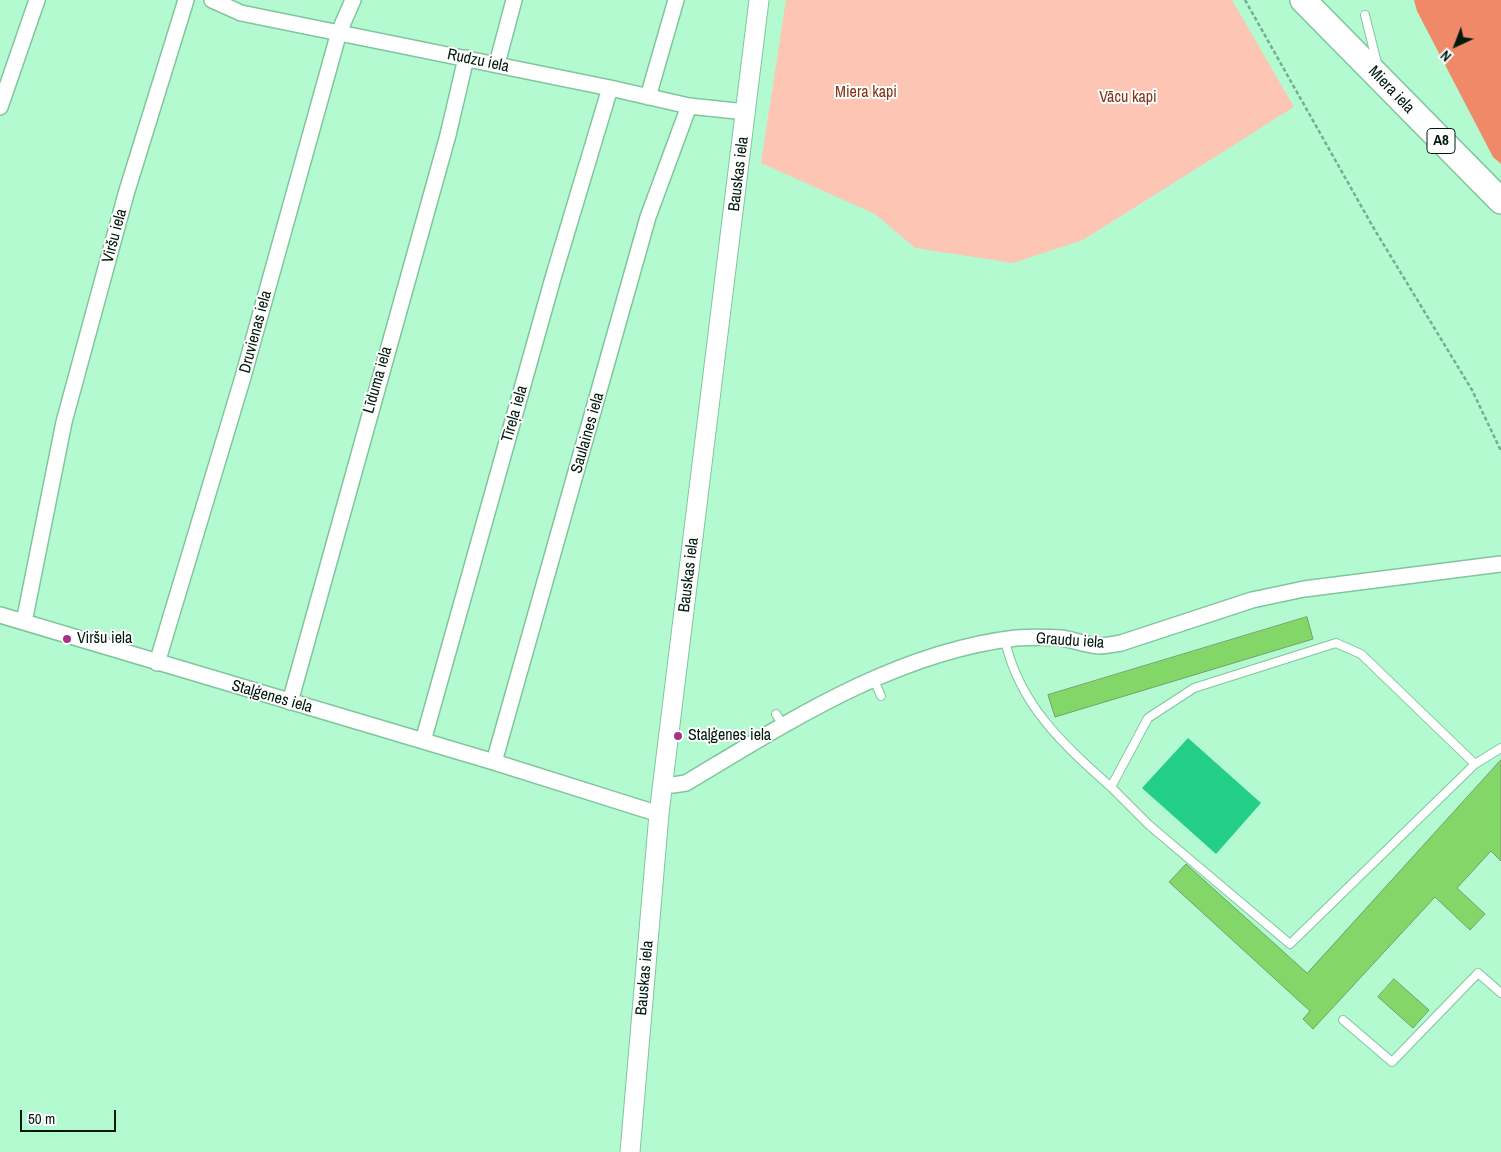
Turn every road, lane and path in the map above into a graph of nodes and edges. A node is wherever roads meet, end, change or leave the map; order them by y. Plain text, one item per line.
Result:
1 (37, 0) edge
2 (186, 0) edge
3 (353, 0) edge
4 (514, 0) edge
5 (676, 0) edge
6 (759, 0) edge
7 (1245, 0) edge
8 (1303, 0) edge
9 (221, 2) edge
10 (1365, 15) dead end
11 (338, 32) junction
12 (466, 58) junction
13 (497, 64) junction
14 (1381, 80) junction
15 (610, 88) junction
16 (648, 98) junction
17 (689, 106) junction
18 (0, 107) edge
19 (746, 112) junction
20 (1501, 202) edge
21 (1501, 451) edge
22 (1501, 564) edge
23 (0, 615) edge
24 (24, 622) junction
25 (1005, 640) junction
26 (157, 663) junction
27 (874, 680) junction
28 (881, 696) dead end
29 (290, 702) junction
30 (423, 741) junction
31 (1501, 748) edge
32 (494, 762) junction
33 (1475, 764) junction
34 (663, 784) junction
35 (1111, 787) junction
36 (659, 814) junction
37 (1501, 993) edge
38 (1343, 1020) dead end
39 (630, 1152) edge

1 - 18 street
2 - 24 street, Viršu iela
3 - 11 street, Druvienas iela
4 - 13 street
5 - 16 street
6 - 19 street, Bauskas iela
7 - 21 path
8 - 14 highway, Miera iela / A8
9 - 11 street, Rudzu iela
10 - 14 lane
11 - 12 street, Rudzu iela
11 - 26 street, Druvienas iela
12 - 13 street, Rudzu iela
12 - 29 street, Līduma iela
13 - 15 street, Rudzu iela
14 - 20 highway, Miera iela / A8
15 - 16 street, Rudzu iela
15 - 30 street, Tīreļa iela
16 - 17 street, Rudzu iela
17 - 19 street, Rudzu iela
17 - 32 street, Saulaines iela
19 - 34 street, Bauskas iela
22 - 25 street, Graudu iela
23 - 24 street, Staļģenes iela
24 - 26 street, Staļģenes iela
25 - 27 street, Graudu iela
25 - 35 lane
26 - 29 street, Staļģenes iela
27 - 28 lane
27 - 34 street, Graudu iela
29 - 30 street, Staļģenes iela
30 - 32 street, Staļģenes iela
31 - 33 lane
32 - 36 street, Staļģenes iela
33 - 35 lane
33 - 35 lane
34 - 36 street, Bauskas iela
36 - 39 street, Bauskas iela
37 - 38 lane

